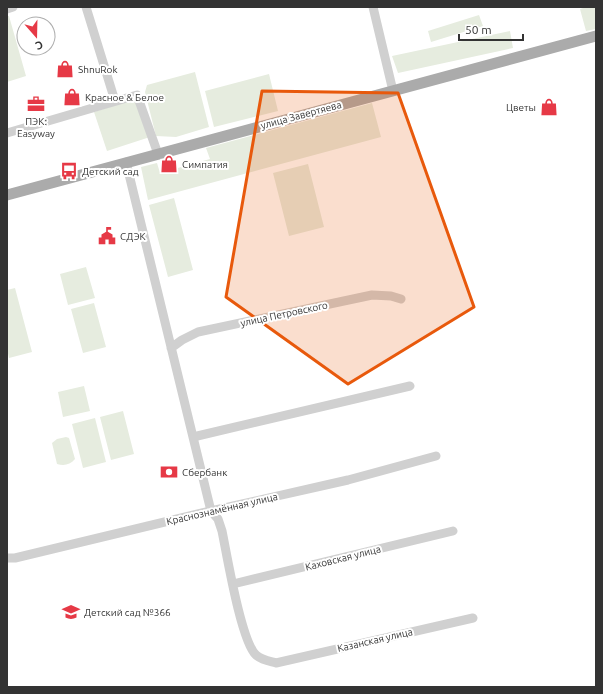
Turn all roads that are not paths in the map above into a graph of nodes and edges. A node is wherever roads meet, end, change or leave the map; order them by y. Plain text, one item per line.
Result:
1 (13, 7) edge
2 (86, 7) edge
3 (373, 7) edge
4 (7, 9) edge
5 (596, 36) edge
6 (393, 90) junction
7 (115, 101) junction
8 (7, 133) edge
9 (158, 154) junction
10 (126, 162) junction
11 (7, 195) edge
12 (401, 299) dead end
13 (171, 348) junction
14 (410, 386) dead end
15 (193, 437) junction
16 (436, 456) dead end
17 (211, 511) junction
18 (453, 531) dead end
19 (7, 558) edge
20 (233, 584) junction
21 (473, 618) dead end

1 - 4 street
2 - 7 street
3 - 6 street
5 - 6 main road, улица Завертяева
6 - 9 main road, улица Завертяева
7 - 8 street
7 - 9 street
9 - 10 main road, улица Завертяева
10 - 11 main road, улица Завертяева
10 - 13 street
12 - 13 street, улица Петровского
13 - 15 street
14 - 15 street
15 - 17 street
16 - 17 street, Краснознамённая улица
17 - 19 street, Краснознамённая улица
17 - 20 street
18 - 20 street, Каховская улица
20 - 21 street, Казанская улица

